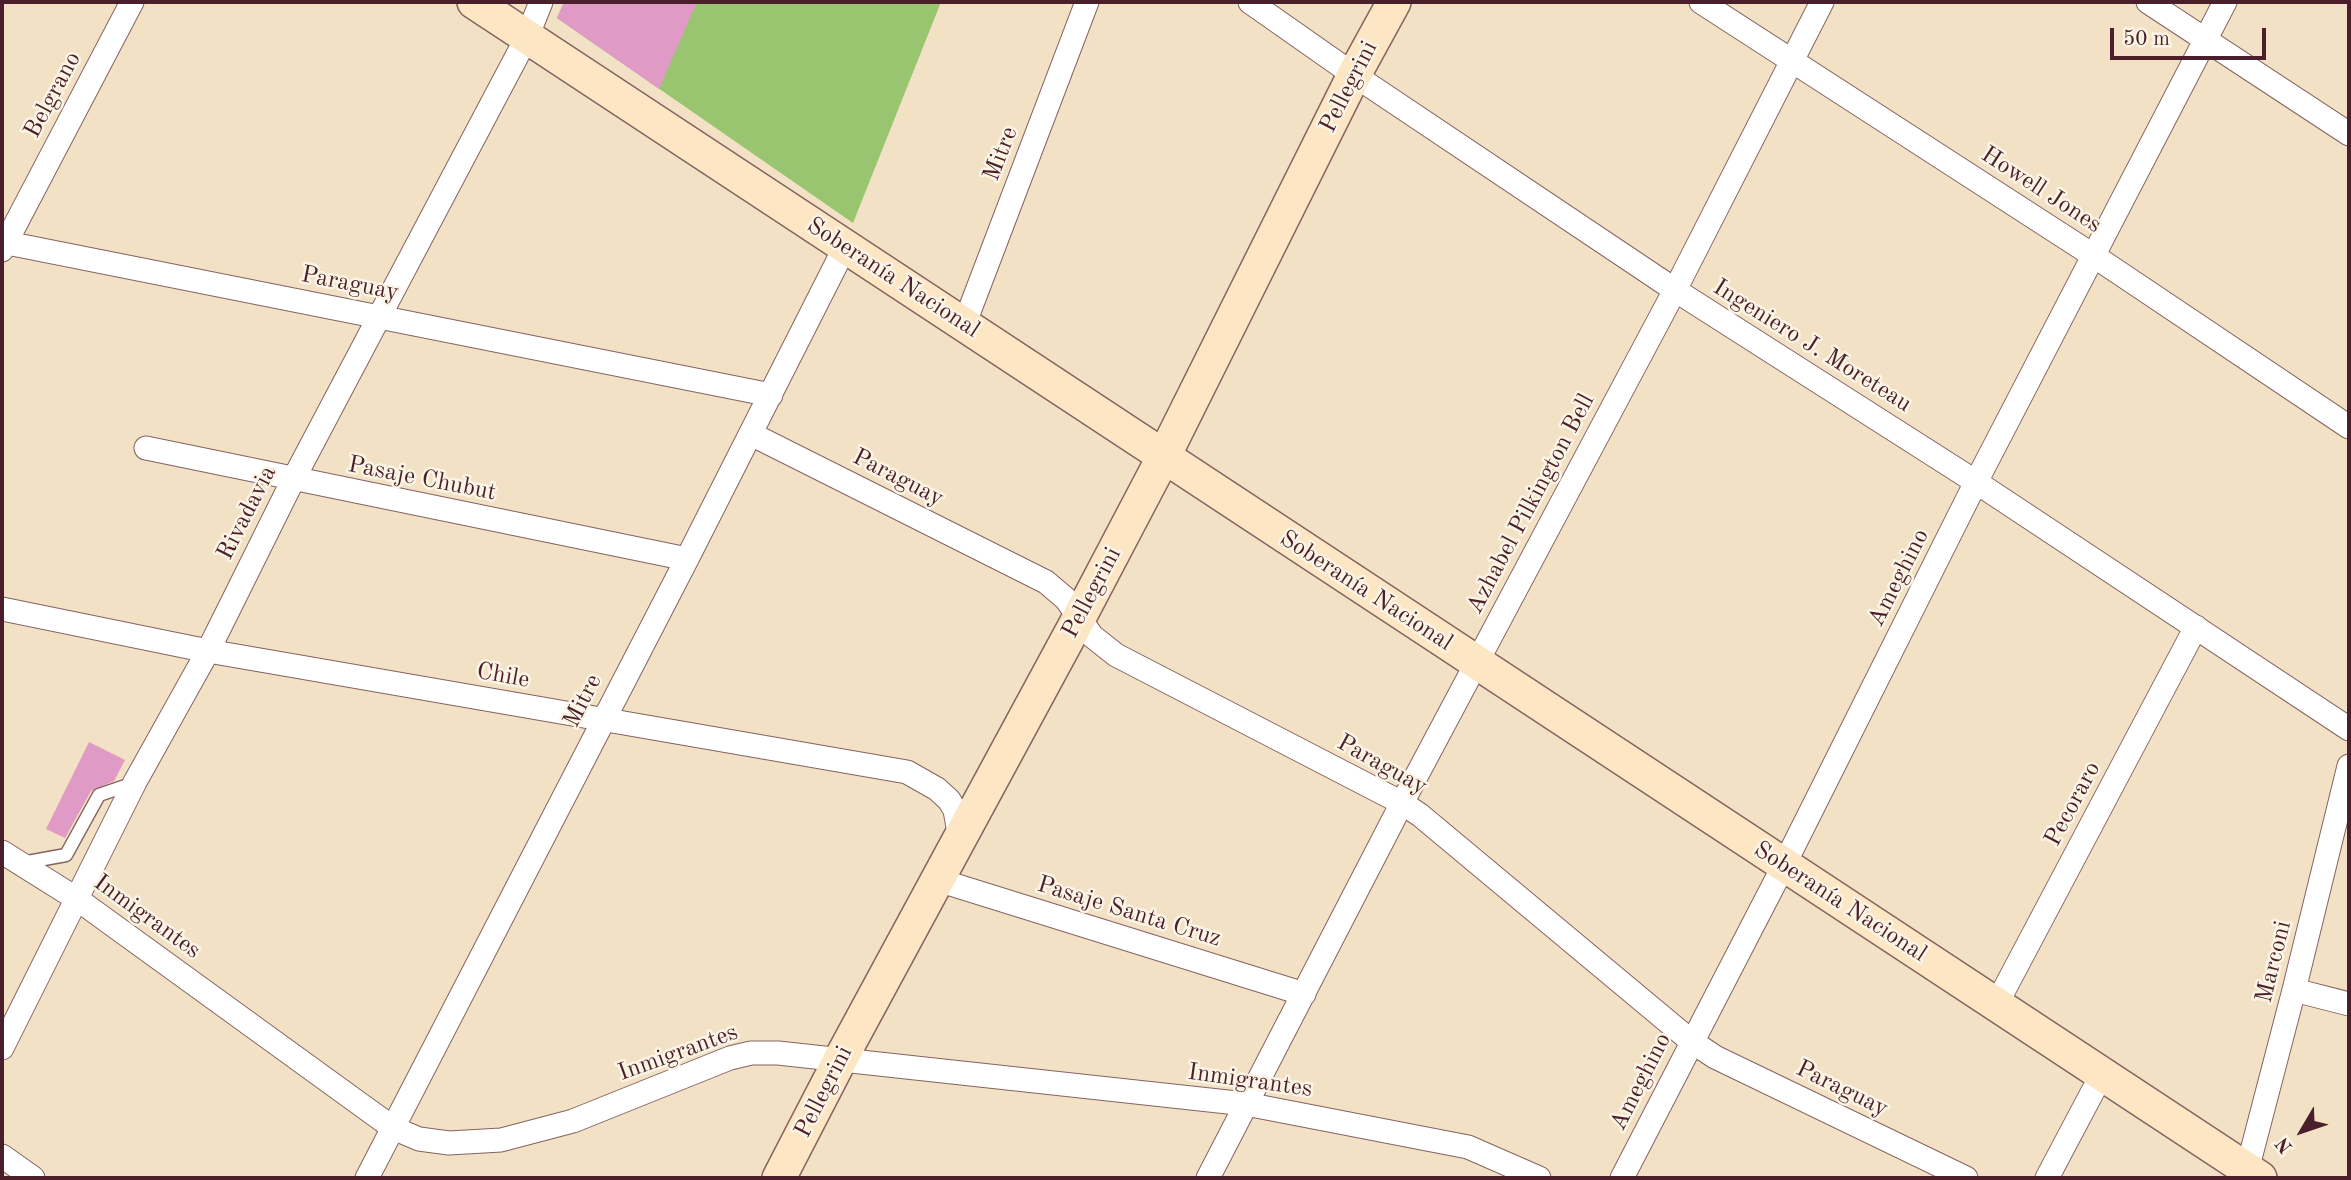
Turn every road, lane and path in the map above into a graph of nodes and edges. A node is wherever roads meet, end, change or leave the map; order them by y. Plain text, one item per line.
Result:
1 (132, 2) edge
2 (474, 2) edge
3 (541, 2) edge
4 (1087, 2) edge
5 (1250, 2) edge
6 (1394, 2) edge
7 (1701, 2) edge
8 (1822, 2) edge
9 (2148, 2) edge
10 (2225, 2) edge
11 (527, 37) junction
12 (2207, 40) junction
13 (1792, 60) junction
14 (1354, 75) junction
15 (2349, 134) edge
16 (3, 245) edge
17 (845, 247) junction
18 (2094, 256) junction
19 (1675, 290) junction
20 (380, 316) junction
21 (964, 325) junction
22 (771, 394) junction
23 (2349, 427) edge
24 (751, 434) junction
25 (146, 449) dead end
26 (1163, 458) junction
27 (293, 480) junction
28 (1976, 482) junction
29 (687, 559) junction
30 (2, 609) edge
31 (1079, 618) junction
32 (2196, 627) junction
33 (208, 652) junction
34 (1476, 663) junction
35 (603, 720) junction
36 (2349, 729) edge
37 (2349, 766) edge
38 (135, 782) junction
39 (1402, 803) junction
40 (960, 839) junction
41 (2, 852) edge
42 (22, 863) junction
43 (1784, 865) junction
44 (938, 880) junction
45 (77, 899) junction
46 (2294, 990) junction
47 (1304, 994) junction
48 (2349, 1004) edge
49 (1996, 1005) junction
50 (1692, 1041) junction
51 (2, 1048) edge
52 (840, 1060) junction
53 (2102, 1074) junction
54 (1246, 1104) junction
55 (393, 1128) junction
56 (2, 1156) edge
57 (2253, 1174) edge
58 (33, 1178) edge
59 (367, 1178) edge
60 (779, 1178) edge
61 (1208, 1178) edge
62 (1539, 1178) edge
63 (1622, 1178) edge
64 (1966, 1178) edge
65 (2047, 1178) edge

1 - 16 street, Belgrano
2 - 11 street, Soberanía Nacional
3 - 11 street, Rivadavia
4 - 21 street, Mitre
5 - 14 street, Ingeniero J. Moreteau
6 - 14 street, Pellegrini
7 - 13 street, Howell Jones
8 - 13 street, Azhabel Pilkington Bell
9 - 12 street
10 - 12 street, Ameghino
11 - 17 street, Soberanía Nacional
11 - 20 street, Rivadavia
12 - 15 street
12 - 18 street, Ameghino
13 - 18 street, Howell Jones
13 - 19 street, Azhabel Pilkington Bell
14 - 19 street, Ingeniero J. Moreteau
14 - 26 street, Pellegrini
16 - 20 street, Paraguay
17 - 21 street, Soberanía Nacional
17 - 22 street, Mitre
18 - 23 street, Howell Jones
18 - 28 street, Ameghino
19 - 28 street, Ingeniero J. Moreteau
19 - 34 street, Azhabel Pilkington Bell
20 - 22 street, Paraguay
20 - 27 street, Rivadavia
21 - 26 street, Soberanía Nacional
22 - 24 street, Mitre
24 - 29 street, Mitre
24 - 31 street, Paraguay
25 - 27 street, Pasaje Chubut
26 - 31 street, Pellegrini
26 - 34 street, Soberanía Nacional
27 - 29 street, Pasaje Chubut
27 - 33 street, Rivadavia
28 - 32 street, Ingeniero J. Moreteau
28 - 43 street, Ameghino
29 - 35 street, Mitre
30 - 33 street, Chile
31 - 39 street, Paraguay
31 - 40 street, Pellegrini
32 - 36 street, Ingeniero J. Moreteau
32 - 49 street, Pecoraro
33 - 35 street, Chile
33 - 38 street, Rivadavia
34 - 39 street, Azhabel Pilkington Bell
34 - 43 street, Soberanía Nacional
35 - 40 street, Chile
35 - 55 street, Mitre
37 - 46 street, Marconi
38 - 42 lane
38 - 45 street, Rivadavia
39 - 47 street, Azhabel Pilkington Bell
39 - 50 street, Paraguay
40 - 44 street, Pellegrini
41 - 42 street, Inmigrantes
42 - 45 street, Inmigrantes
43 - 49 street, Soberanía Nacional
43 - 50 street, Ameghino
44 - 47 street, Pasaje Santa Cruz
44 - 52 street, Pellegrini
45 - 51 street, Rivadavia
45 - 55 street, Inmigrantes
46 - 48 street
46 - 57 street, Marconi
47 - 54 street, Azhabel Pilkington Bell
49 - 53 street, Soberanía Nacional
50 - 63 street, Ameghino
50 - 64 street, Paraguay
52 - 54 street, Inmigrantes
52 - 55 street, Inmigrantes
52 - 60 street, Pellegrini
53 - 57 street, Soberanía Nacional
53 - 65 street
54 - 61 street, Azhabel Pilkington Bell
54 - 62 street, Inmigrantes
55 - 59 street, Mitre
56 - 58 street

